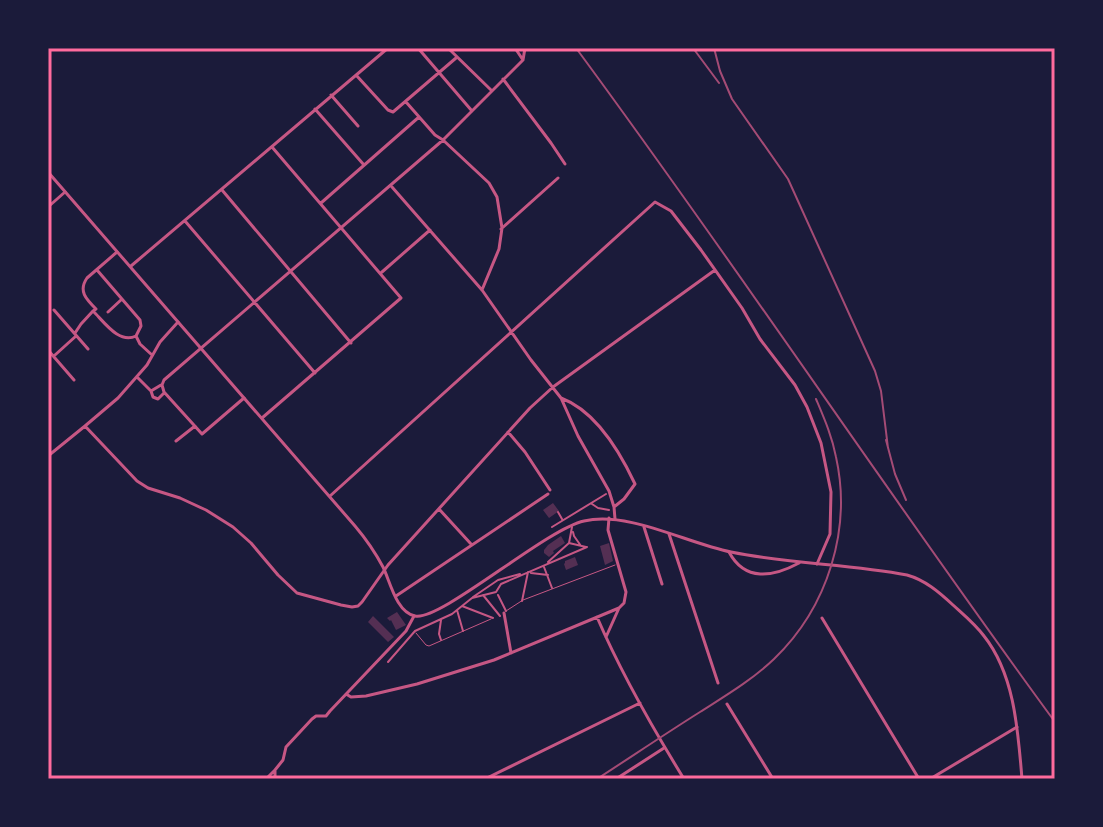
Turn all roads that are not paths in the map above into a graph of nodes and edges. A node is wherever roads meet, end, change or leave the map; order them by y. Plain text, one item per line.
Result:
1 (388, 48) edge
2 (418, 48) edge
3 (448, 48) edge
4 (515, 48) edge
5 (525, 48) edge
6 (456, 58) junction
7 (523, 60) junction
8 (439, 72) junction
9 (356, 75) junction
10 (503, 79) junction
11 (491, 91) junction
12 (331, 95) junction
13 (406, 102) junction
14 (315, 109) junction
15 (472, 111) junction
16 (419, 117) junction
17 (358, 126) dead end
18 (443, 140) junction
19 (272, 147) junction
20 (565, 164) dead end
21 (364, 165) junction
22 (48, 172) edge
23 (558, 178) dead end
24 (392, 186) junction
25 (221, 189) junction
26 (65, 192) junction
27 (321, 203) junction
28 (48, 207) edge
29 (185, 220) junction
30 (342, 227) junction
31 (501, 229) junction
32 (430, 230) junction
33 (117, 252) junction
34 (131, 266) junction
35 (97, 270) junction
36 (715, 270) junction
37 (292, 272) junction
38 (381, 272) junction
39 (482, 290) junction
40 (122, 299) junction
41 (256, 303) junction
42 (54, 310) dead end
43 (93, 311) junction
44 (108, 312) dead end
45 (178, 322) junction
46 (511, 331) junction
47 (75, 335) junction
48 (136, 336) junction
49 (351, 343) junction
50 (88, 349) dead end
51 (201, 349) junction
52 (48, 350) edge
53 (54, 356) junction
54 (153, 356) junction
55 (315, 373) junction
56 (137, 377) junction
57 (74, 380) dead end
58 (162, 385) junction
59 (553, 387) junction
60 (151, 391) junction
61 (164, 392) junction
62 (244, 398) junction
63 (561, 398) junction
64 (262, 418) junction
65 (85, 426) junction
66 (195, 426) junction
67 (508, 432) junction
68 (176, 441) dead end
69 (48, 456) edge
70 (606, 494) dead end
71 (329, 497) junction
72 (591, 503) junction
73 (612, 508) junction
74 (439, 509) junction
75 (558, 512) dead end
76 (568, 517) junction
77 (609, 518) junction
78 (615, 519) junction
79 (563, 520) junction
80 (570, 523) dead end
81 (552, 527) dead end
82 (644, 527) junction
83 (669, 534) junction
84 (569, 543) junction
85 (471, 544) junction
86 (581, 546) junction
87 (729, 552) junction
88 (799, 563) junction
89 (618, 564) junction
90 (817, 564) junction
91 (544, 565) junction
92 (384, 569) junction
93 (528, 572) junction
94 (548, 575) junction
95 (497, 578) junction
96 (501, 584) junction
97 (662, 584) dead end
98 (487, 588) junction
99 (552, 588) junction
100 (496, 592) junction
101 (485, 595) junction
102 (396, 596) junction
103 (472, 598) junction
104 (522, 601) junction
105 (462, 606) junction
106 (619, 608) junction
107 (457, 610) junction
108 (503, 613) junction
109 (414, 616) junction
110 (597, 617) junction
111 (493, 618) junction
112 (822, 618) dead end
113 (441, 619) junction
114 (411, 625) junction
115 (415, 631) junction
116 (463, 631) junction
117 (606, 637) junction
118 (441, 640) junction
119 (511, 654) junction
120 (388, 662) dead end
121 (718, 683) dead end
122 (346, 694) junction
123 (640, 702) junction
124 (727, 704) dead end
125 (1017, 727) junction
126 (664, 748) junction
127 (275, 770) junction
128 (266, 779) edge
129 (275, 779) edge
130 (485, 779) edge
131 (616, 779) edge
132 (684, 779) edge
133 (773, 779) edge
134 (919, 779) edge
135 (930, 779) edge
136 (1022, 779) edge

1 - 9 street
2 - 8 street
3 - 6 street
4 - 7 street
5 - 7 street
6 - 8 street
6 - 11 street
7 - 10 street
8 - 13 street
8 - 15 street
9 - 12 street
9 - 13 street
10 - 11 street
10 - 20 street
11 - 15 street
12 - 14 street
12 - 17 street
13 - 16 street
14 - 19 street
14 - 21 street
15 - 18 street
16 - 18 street
16 - 21 street
18 - 24 street
18 - 31 street
19 - 25 street
19 - 27 street
21 - 27 street
22 - 26 street
23 - 31 street
24 - 30 street
24 - 32 street
25 - 29 street
25 - 37 street
26 - 28 street
26 - 33 street
27 - 30 street
29 - 34 street
29 - 41 street
30 - 37 street
30 - 38 street
31 - 39 street
32 - 38 street
32 - 39 street
33 - 34 street
33 - 35 street
34 - 45 street
35 - 40 street
35 - 43 street
36 - 46 street
36 - 59 street
36 - 90 street
37 - 41 street
37 - 49 street
38 - 49 street
39 - 46 street
40 - 44 street
40 - 48 street
41 - 51 street
41 - 55 street
42 - 47 street
43 - 47 street
43 - 48 street
45 - 51 street
45 - 54 street
46 - 59 street
46 - 71 street
47 - 50 street
47 - 53 street
48 - 54 street
49 - 55 street
51 - 58 street
51 - 62 street
52 - 53 street
53 - 57 street
54 - 56 street
55 - 64 street
56 - 60 street
56 - 65 street
58 - 60 street
58 - 61 street
59 - 63 street
59 - 67 street
60 - 61 street
61 - 66 street
62 - 64 street
62 - 66 street
63 - 73 street
63 - 73 street
64 - 71 street
65 - 69 street
65 - 92 street
66 - 68 street
67 - 74 street
67 - 85 street
70 - 72 street
71 - 92 street
72 - 73 street
72 - 76 street
73 - 78 street
74 - 85 street
74 - 92 street
75 - 79 street
76 - 79 street
76 - 80 street
77 - 78 street
77 - 89 street
77 - 109 street
78 - 82 street
79 - 81 street
82 - 83 street
82 - 97 street
83 - 87 street
83 - 121 street
84 - 86 street
84 - 86 street
84 - 91 street
85 - 102 street
86 - 91 street
87 - 88 street
87 - 88 street
88 - 90 street
89 - 99 lane
89 - 106 street
90 - 125 street
91 - 93 street
91 - 94 street
92 - 102 street
93 - 94 street
93 - 95 street
93 - 96 street
93 - 104 street
94 - 99 street
95 - 96 street
95 - 98 street
96 - 100 street
98 - 101 street
98 - 103 street
99 - 104 lane
100 - 101 street
100 - 108 street
101 - 103 street
101 - 108 street
102 - 109 street
103 - 105 street
104 - 108 lane
105 - 107 street
105 - 111 street
106 - 110 street
106 - 117 street
107 - 113 street
107 - 116 street
108 - 111 lane
108 - 119 street
109 - 114 street
110 - 117 street
110 - 119 street
111 - 116 lane
112 - 134 street
113 - 115 street
113 - 118 street
114 - 115 lane
114 - 122 street
115 - 118 lane
115 - 120 street
116 - 118 lane
117 - 123 street
119 - 122 street
122 - 127 street
123 - 126 street
123 - 130 street
124 - 133 street
125 - 135 street
125 - 136 street
126 - 131 street
126 - 132 street
127 - 128 street
127 - 129 street

